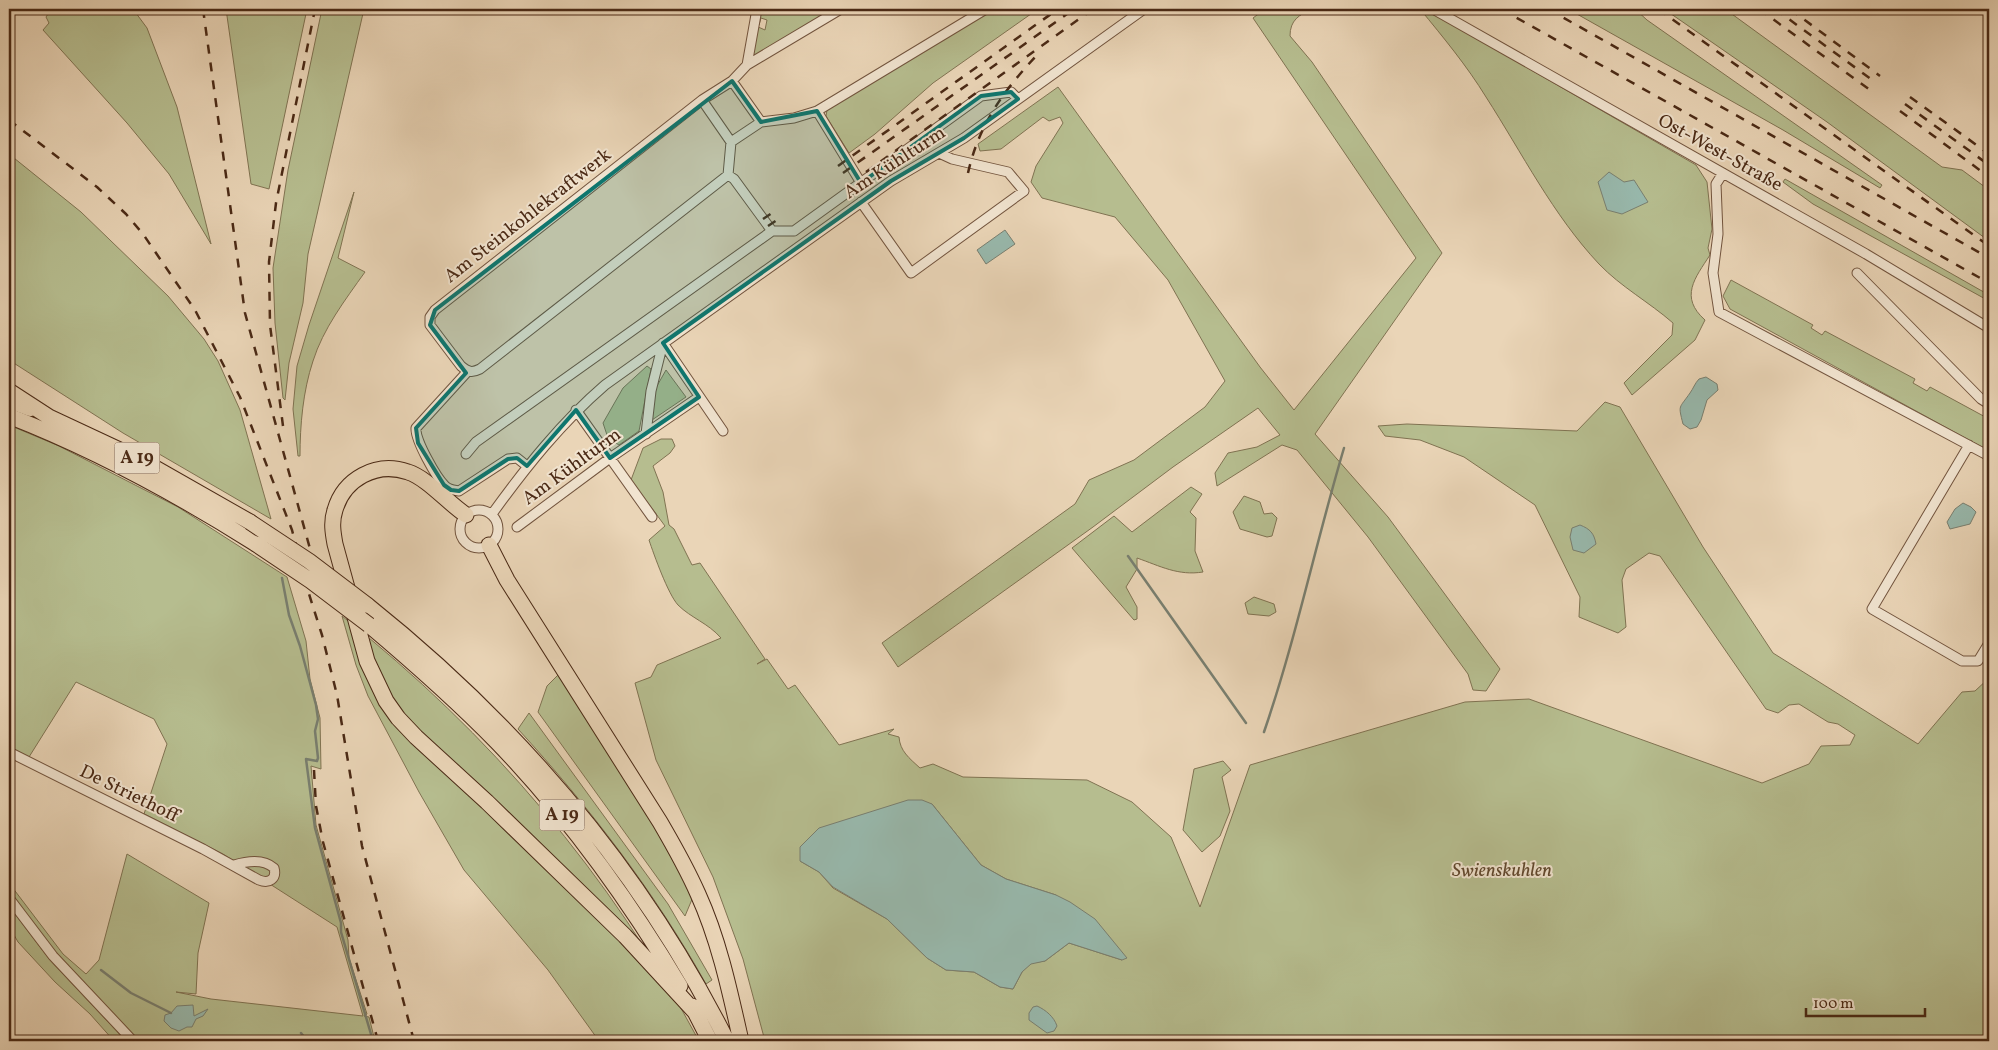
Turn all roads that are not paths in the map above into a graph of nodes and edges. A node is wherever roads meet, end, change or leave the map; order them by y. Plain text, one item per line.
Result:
1 (757, 9) edge
2 (841, 9) edge
3 (986, 9) edge
4 (1144, 9) edge
5 (1432, 9) edge
6 (747, 65) junction
7 (732, 81) junction
8 (1018, 99) junction
9 (702, 100) junction
10 (817, 111) junction
11 (762, 122) junction
12 (731, 142) junction
13 (939, 153) junction
14 (1722, 173) junction
15 (728, 175) junction
16 (861, 184) junction
17 (861, 202) junction
18 (772, 232) junction
19 (1857, 273) dead end
20 (1989, 328) edge
21 (662, 344) junction
22 (468, 371) junction
23 (9, 391) edge
24 (699, 397) junction
25 (9, 401) edge
26 (1989, 404) edge
27 (576, 410) junction
28 (9, 416) edge
29 (49, 417) junction
30 (722, 430) dead end
31 (646, 434) junction
32 (1969, 445) junction
33 (466, 454) dead end
34 (1989, 456) edge
35 (610, 458) junction
36 (527, 466) junction
37 (492, 514) junction
38 (466, 515) junction
39 (652, 517) dead end
40 (517, 527) dead end
41 (489, 545) junction
42 (1989, 643) edge
43 (9, 752) edge
44 (234, 865) dead end
45 (9, 898) edge
46 (696, 1013) junction
47 (133, 1041) edge
48 (710, 1041) edge
49 (727, 1041) edge
50 (741, 1041) edge

1 - 6 street
2 - 6 street, Am Steinkohlekraftwerk
3 - 10 street
4 - 8 street, Am Kühlturm
5 - 14 street, Ost-West-Straße
6 - 7 street, Am Steinkohlekraftwerk
7 - 9 street, Am Steinkohlekraftwerk
7 - 11 street
8 - 13 street, Am Kühlturm
8 - 16 street
9 - 12 street
9 - 22 street, Am Steinkohlekraftwerk
10 - 11 street
10 - 16 street
11 - 12 street
12 - 15 street
13 - 17 street, Am Kühlturm
13 - 17 street
14 - 20 street, Ost-West-Straße
14 - 32 street
15 - 18 street
15 - 22 street
16 - 18 street
17 - 21 street, Am Kühlturm
18 - 33 street
19 - 26 street
21 - 24 street
21 - 27 street
21 - 31 street, Am Kühlturm
22 - 36 street
23 - 29 highway
24 - 30 street
24 - 31 street, Am Kühlturm
25 - 29 highway
27 - 35 street
27 - 36 street
28 - 46 highway, A 19, bridge
29 - 49 highway, A 19, bridge
31 - 35 street, Am Kühlturm
32 - 34 street
32 - 42 street
35 - 39 street
35 - 40 street, Am Kühlturm
36 - 37 street
37 - 38 street
37 - 41 street
38 - 41 street
38 - 46 highway
41 - 50 highway
43 - 44 street, De Striethoff
45 - 47 street
46 - 48 highway, A 19

